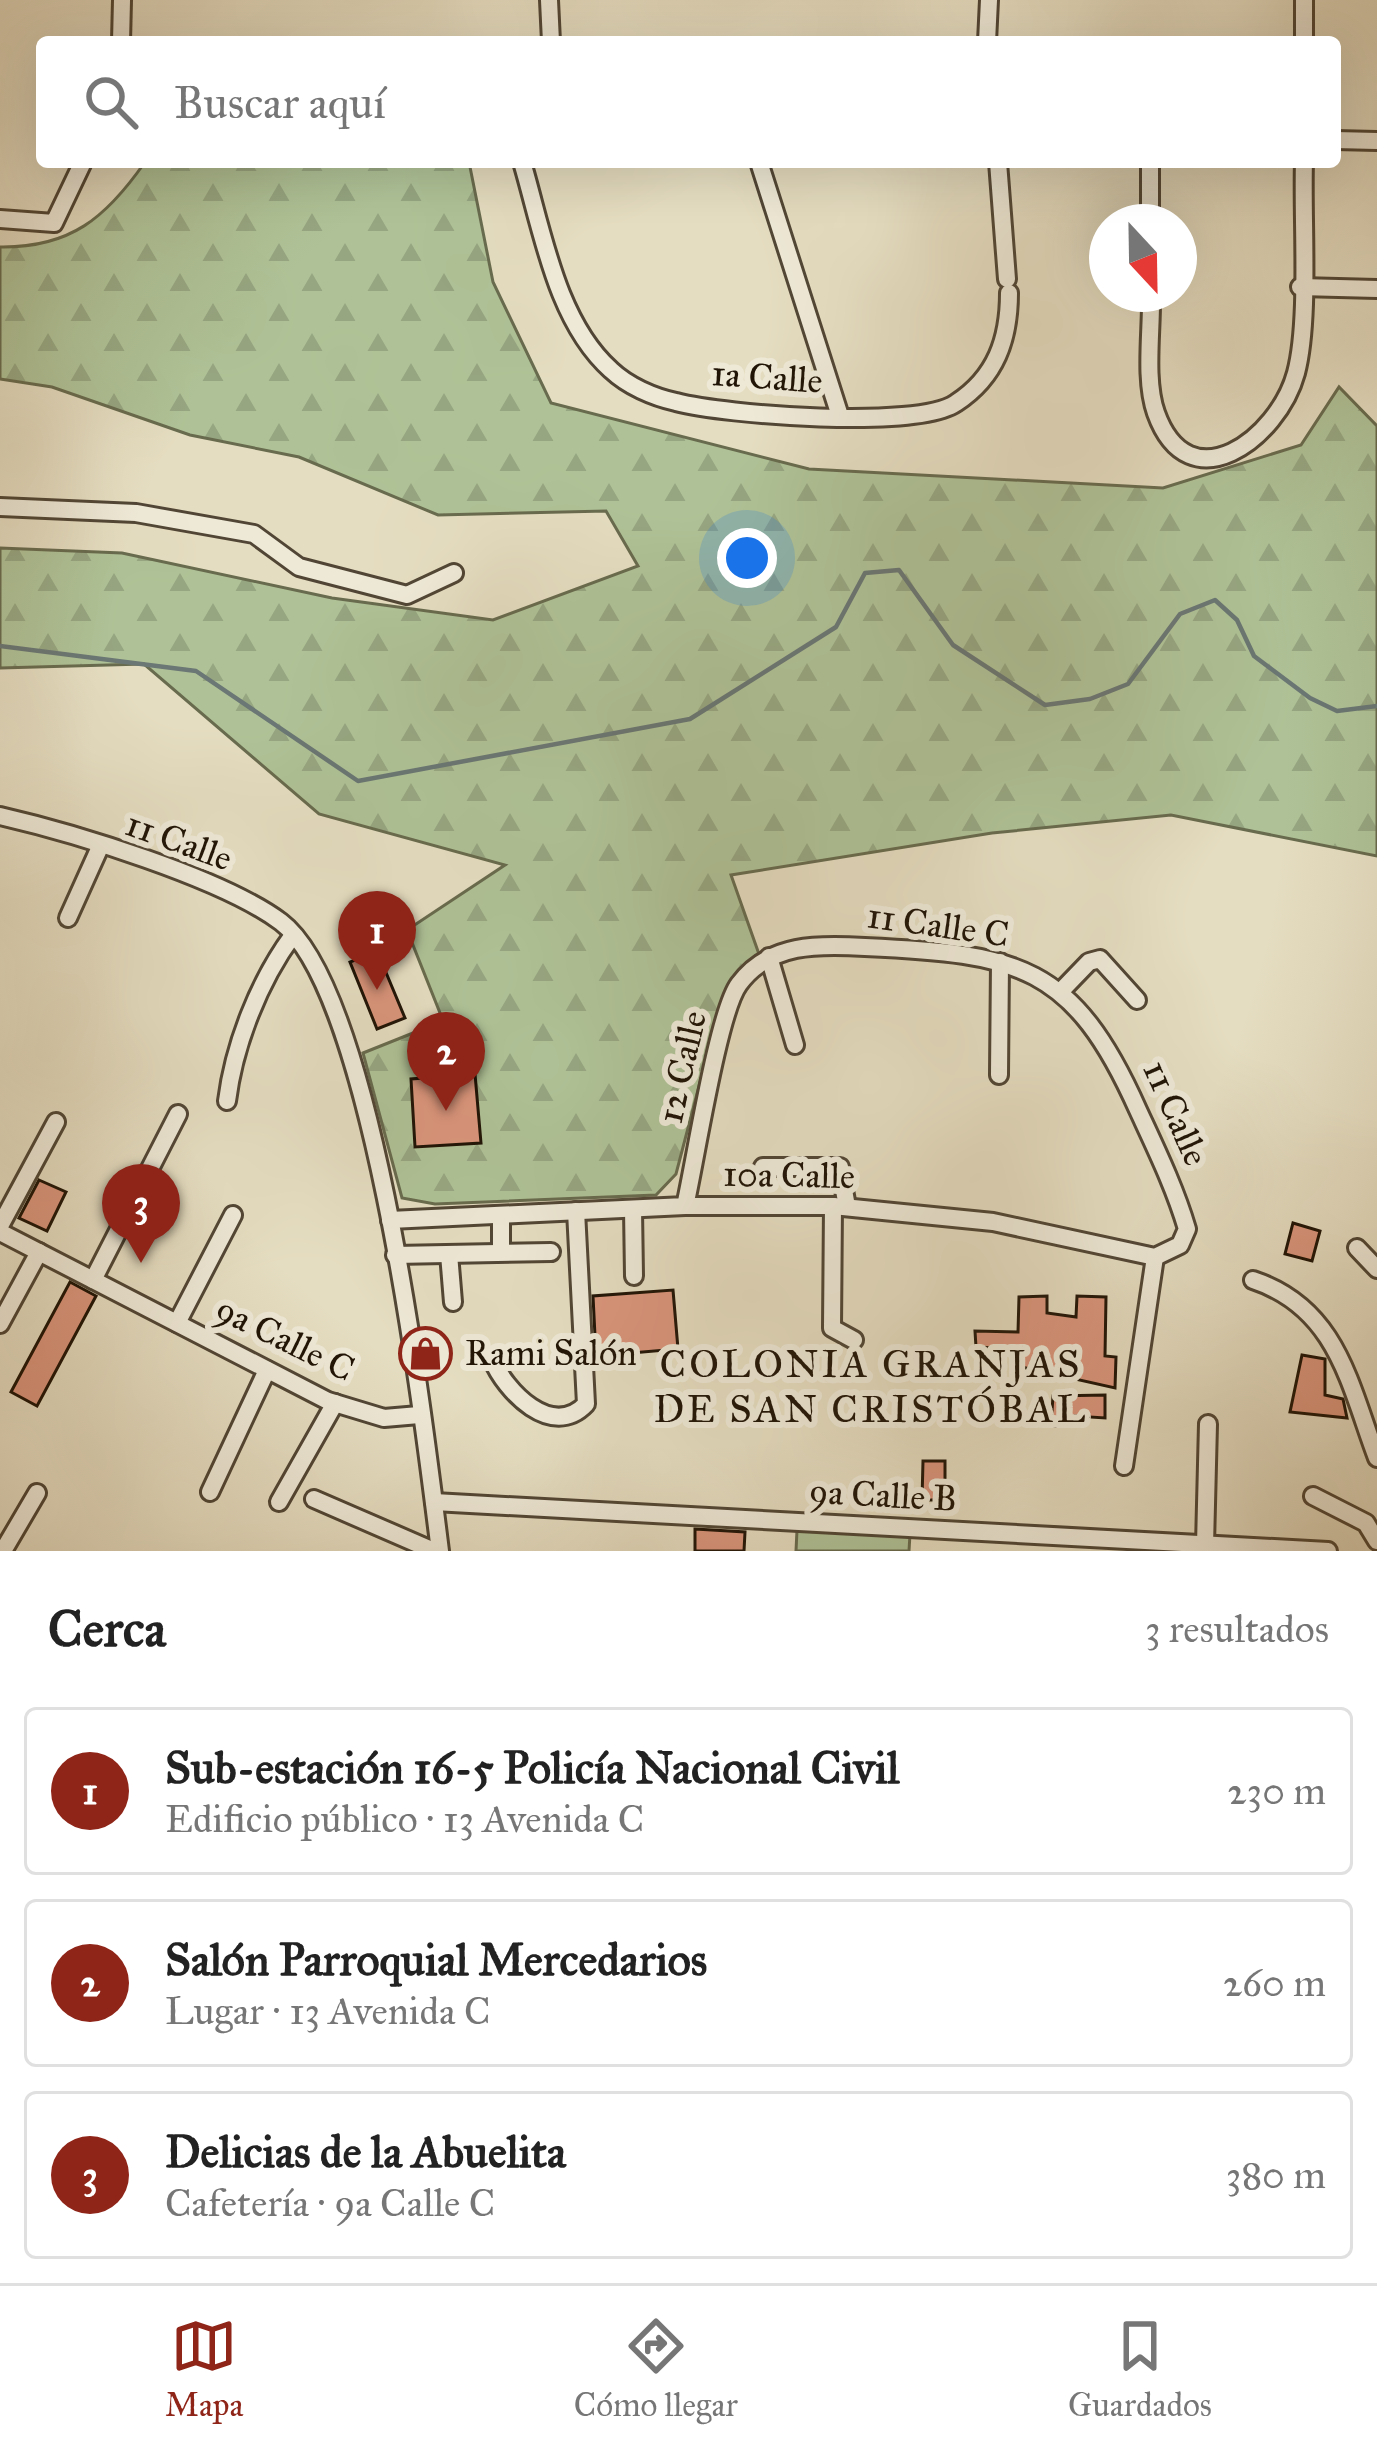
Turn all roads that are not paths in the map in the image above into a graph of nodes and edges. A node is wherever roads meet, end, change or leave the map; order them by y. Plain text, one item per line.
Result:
1 (122, 0) edge
2 (549, 0) edge
3 (989, 0) edge
4 (1304, 0) edge
5 (122, 36) edge
6 (551, 36) edge
7 (987, 36) edge
8 (1304, 36) edge
9 (1341, 140) edge
10 (1377, 141) edge
11 (80, 168) edge
12 (524, 168) edge
13 (761, 168) edge
14 (998, 168) edge
15 (1150, 168) edge
16 (1304, 168) edge
17 (1150, 204) edge
18 (0, 219) edge
19 (1300, 287) junction
20 (1377, 289) edge
21 (1151, 312) edge
22 (840, 416) junction
23 (0, 506) edge
24 (454, 573) dead end
25 (0, 816) edge
26 (100, 847) junction
27 (68, 918) dead end
28 (293, 935) junction
29 (769, 957) junction
30 (1000, 962) junction
31 (1062, 990) junction
32 (1137, 1000) dead end
33 (1085, 1014) joint
34 (794, 1045) dead end
35 (999, 1075) dead end
36 (226, 1101) dead end
37 (178, 1114) dead end
38 (56, 1122) dead end
39 (763, 1167) dead end
40 (686, 1206) junction
41 (840, 1207) junction
42 (633, 1209) junction
43 (576, 1211) junction
44 (232, 1214) dead end
45 (501, 1215) junction
46 (389, 1220) junction
47 (0, 1229) edge
48 (1357, 1248) dead end
49 (500, 1250) junction
50 (39, 1252) junction
51 (551, 1252) dead end
52 (448, 1254) junction
53 (395, 1255) junction
54 (1155, 1257) junction
55 (1377, 1268) edge
56 (634, 1276) dead end
57 (93, 1280) junction
58 (1253, 1280) dead end
59 (453, 1303) dead end
60 (177, 1323) junction
61 (0, 1324) edge
62 (854, 1340) dead end
63 (492, 1359) dead end
64 (268, 1370) junction
65 (335, 1403) junction
66 (419, 1415) junction
67 (1208, 1424) dead end
68 (1377, 1458) edge
69 (1124, 1466) dead end
70 (211, 1492) dead end
71 (37, 1493) dead end
72 (1312, 1496) dead end
73 (314, 1499) dead end
74 (279, 1502) dead end
75 (434, 1502) junction
76 (1377, 1541) edge
77 (1205, 1545) junction
78 (1154, 1547) edge
79 (3, 1551) edge
80 (437, 1551) edge
81 (1328, 1551) edge

1 - 5 street
2 - 6 street
3 - 7 street
4 - 8 street
9 - 10 street
11 - 18 street
12 - 22 street, 1a Calle
13 - 22 street
14 - 22 street, 1a Calle
15 - 17 street
16 - 19 street
19 - 20 street
19 - 21 street
23 - 24 street
25 - 26 street, 11 Calle
26 - 27 street
26 - 28 street, 11 Calle
28 - 36 street
28 - 46 street, 11 Calle
29 - 30 street, 11 Calle C
29 - 34 street
29 - 40 street, 12 Calle
30 - 31 street, 11 Calle C
30 - 35 street
31 - 32 street
31 - 33 street, 11 Calle C
33 - 54 street, 11 Calle
37 - 57 street
38 - 47 street
39 - 41 street
40 - 41 street, 10a Calle
40 - 42 street, 10a Calle
41 - 54 street, 10a Calle
41 - 62 street
42 - 43 street, 10a Calle
42 - 56 street
43 - 45 street, 10a Calle
43 - 63 street
44 - 60 street
45 - 46 street, 10a Calle
45 - 49 street
46 - 53 street, 11 Calle
47 - 50 street, 9a Calle C
48 - 55 street
49 - 51 street
49 - 52 street
50 - 57 street, 9a Calle C
50 - 61 street
52 - 53 street
52 - 59 street
53 - 66 street, 11 Calle
54 - 69 street
57 - 60 street, 9a Calle C
58 - 68 street
60 - 64 street, 9a Calle C
64 - 65 street, 9a Calle C
64 - 70 street
65 - 66 street, 9a Calle C
65 - 74 street
66 - 75 street, 11 Calle
67 - 77 street
71 - 79 street
72 - 76 street
73 - 80 street
75 - 78 street, 9a Calle B
75 - 80 street, 11 Calle
77 - 78 street, 9a Calle B
77 - 81 street, 9a Calle B

